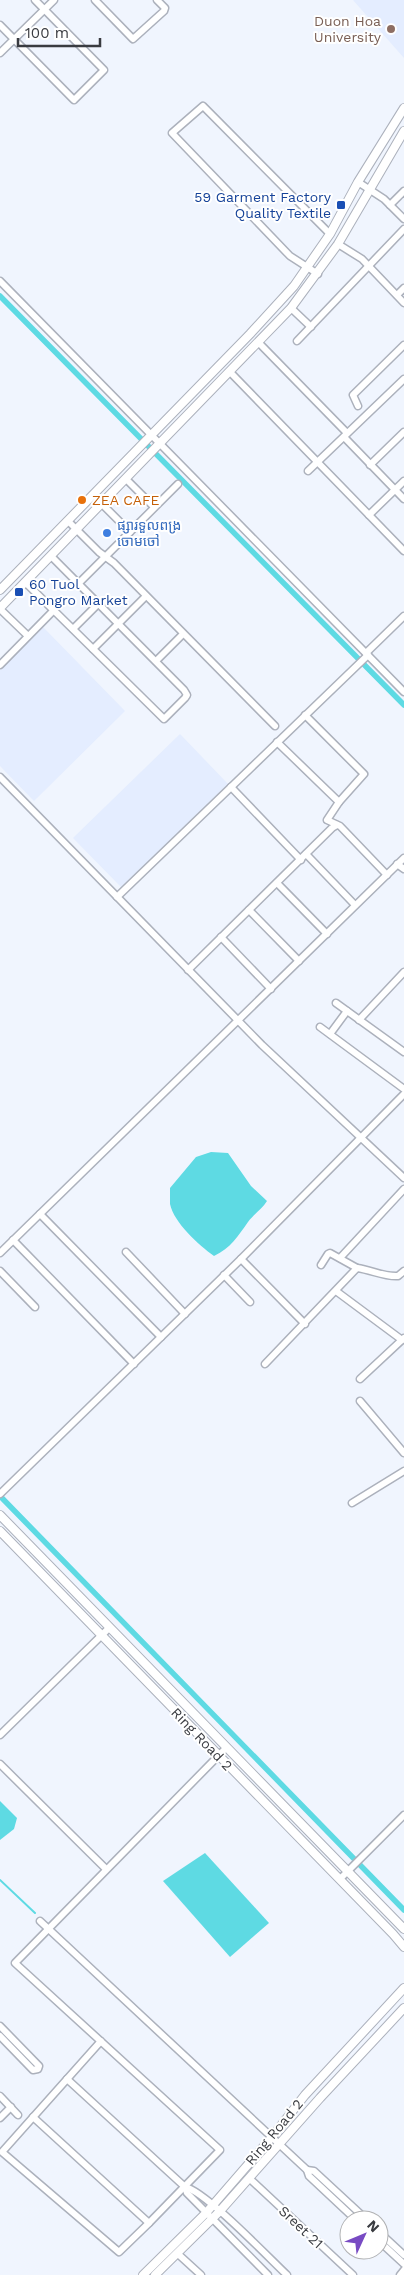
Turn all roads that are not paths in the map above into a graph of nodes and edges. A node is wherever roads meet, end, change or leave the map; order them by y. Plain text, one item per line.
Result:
1 (35, 0) edge
2 (54, 0) edge
3 (94, 0) edge
4 (157, 0) edge
5 (44, 10) junction
6 (0, 25) edge
7 (14, 39) junction
8 (0, 53) edge
9 (404, 108) edge
10 (404, 131) edge
11 (358, 182) junction
12 (369, 188) junction
13 (404, 191) edge
14 (390, 205) junction
15 (404, 219) edge
16 (404, 229) edge
17 (330, 234) junction
18 (338, 244) junction
19 (368, 265) junction
20 (308, 267) junction
21 (318, 274) junction
22 (0, 281) edge
23 (404, 288) edge
24 (397, 295) junction
25 (404, 302) edge
26 (291, 308) junction
27 (311, 327) junction
28 (298, 342) dead end
29 (259, 343) junction
30 (404, 345) edge
31 (230, 372) junction
32 (404, 379) edge
33 (358, 406) dead end
34 (404, 432) edge
35 (346, 435) junction
36 (146, 440) junction
37 (155, 448) junction
38 (318, 462) junction
39 (370, 465) junction
40 (308, 471) dead end
41 (126, 478) junction
42 (404, 481) edge
43 (178, 484) dead end
44 (395, 490) junction
45 (404, 499) edge
46 (102, 504) junction
47 (154, 507) junction
48 (369, 514) junction
49 (68, 521) junction
50 (77, 529) junction
51 (130, 532) junction
52 (404, 551) edge
53 (50, 556) junction
54 (105, 557) junction
55 (25, 582) junction
56 (78, 584) junction
57 (0, 590) edge
58 (146, 596) junction
59 (98, 604) junction
60 (0, 609) edge
61 (54, 610) junction
62 (404, 616) edge
63 (118, 624) junction
64 (73, 629) junction
65 (182, 634) junction
66 (28, 636) junction
67 (93, 649) junction
68 (365, 657) junction
69 (156, 661) junction
70 (1, 662) edge
71 (404, 692) edge
72 (305, 715) junction
73 (276, 726) dead end
74 (277, 742) junction
75 (0, 777) edge
76 (231, 787) junction
77 (339, 802) junction
78 (337, 825) junction
79 (306, 854) junction
80 (404, 858) edge
81 (300, 860) junction
82 (398, 864) junction
83 (404, 870) edge
84 (387, 875) junction
85 (277, 883) junction
86 (117, 897) junction
87 (355, 905) junction
88 (250, 910) junction
89 (327, 934) junction
90 (221, 937) junction
91 (298, 961) junction
92 (188, 970) junction
93 (404, 972) edge
94 (270, 989) junction
95 (336, 1003) dead end
96 (347, 1011) junction
97 (238, 1020) junction
98 (359, 1020) junction
99 (320, 1027) dead end
100 (330, 1034) junction
101 (404, 1052) edge
102 (404, 1089) edge
103 (404, 1094) edge
104 (361, 1137) junction
105 (404, 1178) edge
106 (404, 1189) edge
107 (40, 1214) junction
108 (13, 1240) junction
109 (126, 1252) dead end
110 (0, 1253) edge
111 (340, 1258) junction
112 (241, 1259) junction
113 (321, 1265) dead end
114 (357, 1268) junction
115 (0, 1271) edge
116 (404, 1271) edge
117 (224, 1275) junction
118 (336, 1291) junction
119 (250, 1302) dead end
120 (35, 1307) dead end
121 (185, 1314) junction
122 (305, 1324) junction
123 (161, 1337) junction
124 (403, 1339) edge
125 (134, 1364) junction
126 (265, 1364) dead end
127 (360, 1379) dead end
128 (360, 1401) dead end
129 (404, 1453) edge
130 (404, 1471) edge
131 (1, 1493) edge
132 (352, 1503) dead end
133 (0, 1516) edge
134 (0, 1531) edge
135 (109, 1628) junction
136 (102, 1636) junction
137 (0, 1735) edge
138 (226, 1748) junction
139 (218, 1756) junction
140 (0, 1764) edge
141 (404, 1815) edge
142 (106, 1869) junction
143 (348, 1871) junction
144 (340, 1879) junction
145 (40, 1921) dead end
146 (48, 1928) junction
147 (404, 1929) edge
148 (393, 1934) junction
149 (404, 1942) edge
150 (404, 1947) edge
151 (404, 1988) edge
152 (404, 1993) edge
153 (395, 1999) junction
154 (404, 2008) edge
155 (0, 2026) edge
156 (0, 2036) edge
157 (101, 2040) junction
158 (66, 2079) junction
159 (0, 2096) edge
160 (10, 2108) junction
161 (18, 2115) dead end
162 (33, 2117) junction
163 (0, 2118) edge
164 (272, 2138) junction
165 (279, 2144) junction
166 (306, 2170) junction
167 (249, 2178) junction
168 (185, 2187) junction
169 (212, 2205) junction
170 (345, 2210) edge
171 (356, 2210) edge
172 (220, 2211) junction
173 (209, 2216) junction
174 (149, 2223) junction
175 (389, 2241) edge
176 (389, 2250) edge
177 (178, 2254) junction
178 (404, 2255) edge
179 (404, 2264) edge
180 (404, 2270) edge
181 (144, 2275) edge
182 (155, 2275) edge
183 (201, 2275) edge
184 (268, 2275) edge
185 (288, 2275) edge
186 (353, 2275) edge
187 (400, 2275) edge

1 - 5 street
2 - 5 street
3 - 4 street
5 - 7 street
5 - 7 street
6 - 7 street
7 - 8 street
9 - 11 main road
10 - 12 main road
11 - 12 street
11 - 17 main road
12 - 14 street
12 - 18 main road
13 - 14 street
14 - 15 street
16 - 19 street
17 - 20 main road
17 - 20 street
18 - 19 street
18 - 21 main road
19 - 24 street
19 - 27 street
20 - 21 street
20 - 36 main road
21 - 26 main road
22 - 36 street
23 - 24 street
24 - 25 street
26 - 27 street
26 - 29 main road
27 - 28 street
29 - 31 main road
29 - 35 street
30 - 33 street
31 - 37 main road
31 - 38 street
32 - 35 street
34 - 39 street
35 - 38 street
35 - 39 street
36 - 37 street
36 - 49 main road
37 - 41 main road
37 - 68 street
38 - 40 street
38 - 48 street
39 - 44 street
41 - 46 main road
41 - 47 street
42 - 44 street
43 - 47 street
44 - 45 street
44 - 48 street
46 - 50 main road
46 - 51 street
47 - 51 street
48 - 52 street
49 - 50 street
49 - 57 main road
50 - 53 main road
50 - 54 street
51 - 54 street
53 - 55 main road
53 - 56 street
54 - 56 street
54 - 58 street
55 - 60 main road
55 - 61 street
56 - 59 street
58 - 63 street
58 - 65 street
59 - 63 street
59 - 64 street
60 - 66 street
61 - 64 street
61 - 66 street
62 - 68 street
63 - 67 street
63 - 69 street
64 - 67 street
65 - 69 street
65 - 73 street
66 - 70 street
67 - 69 street
68 - 71 street
68 - 72 street
72 - 74 street
72 - 77 street
74 - 76 street
74 - 77 street
75 - 86 street
76 - 81 street
76 - 86 street
77 - 78 street
78 - 79 street
78 - 84 street
79 - 81 street
79 - 87 street
80 - 82 street
81 - 85 street
82 - 83 street
82 - 84 street
84 - 87 street
85 - 88 street
85 - 89 street
86 - 92 street
87 - 89 street
88 - 90 street
88 - 91 street
89 - 91 street
90 - 92 street
90 - 94 street
91 - 94 street
92 - 97 street
93 - 98 street
94 - 97 street
95 - 96 street
96 - 98 street
96 - 100 street
97 - 104 street
97 - 107 street
98 - 101 street
99 - 100 street
100 - 102 street
103 - 104 street
104 - 105 street
104 - 112 street
106 - 111 street
107 - 108 street
107 - 123 street
108 - 110 street
108 - 125 street
109 - 121 street
111 - 113 street
111 - 114 street
112 - 117 street
112 - 122 street
114 - 116 street
114 - 118 street
115 - 120 street
117 - 119 street
117 - 121 street
118 - 122 street
118 - 124 street
121 - 123 street
122 - 126 street
123 - 125 street
124 - 127 street
125 - 131 street
128 - 129 street
130 - 132 street
133 - 135 main road, Ring Road 2
134 - 136 main road, Ring Road 2
135 - 136 street
135 - 138 main road, Ring Road 2
136 - 137 street
136 - 139 main road, Ring Road 2
138 - 139 street
138 - 143 main road, Ring Road 2
139 - 142 street
139 - 144 main road, Ring Road 2
140 - 142 street
141 - 143 street
142 - 146 street
143 - 144 street
143 - 147 main road, Ring Road 2
144 - 148 main road, Ring Road 2
145 - 146 street
146 - 157 street
146 - 164 street
148 - 149 main road
148 - 150 main road, Ring Road 2
151 - 153 main road, Ring Road 2
152 - 153 main road
153 - 164 main road, Ring Road 2
154 - 165 main road, Ring Road 2
155 - 156 street
157 - 158 street
157 - 168 street
158 - 162 street
158 - 168 street
159 - 160 street
160 - 161 street
160 - 163 street
162 - 174 street
162 - 174 street
164 - 165 street
164 - 169 main road, Ring Road 2
165 - 166 street
165 - 167 main road, Ring Road 2
166 - 170 street
166 - 171 street
167 - 172 main road, Ring Road 2
167 - 186 street, Sreet 21
168 - 169 street
168 - 173 street
168 - 174 street
169 - 172 street
169 - 173 main road, Ring Road 2
172 - 173 main road, Ring Road 2
172 - 185 street
173 - 177 main road, Ring Road 2
173 - 181 main road, Ring Road 2
173 - 184 street
175 - 178 street
176 - 179 street
177 - 182 main road, Ring Road 2
177 - 183 street
180 - 187 street

